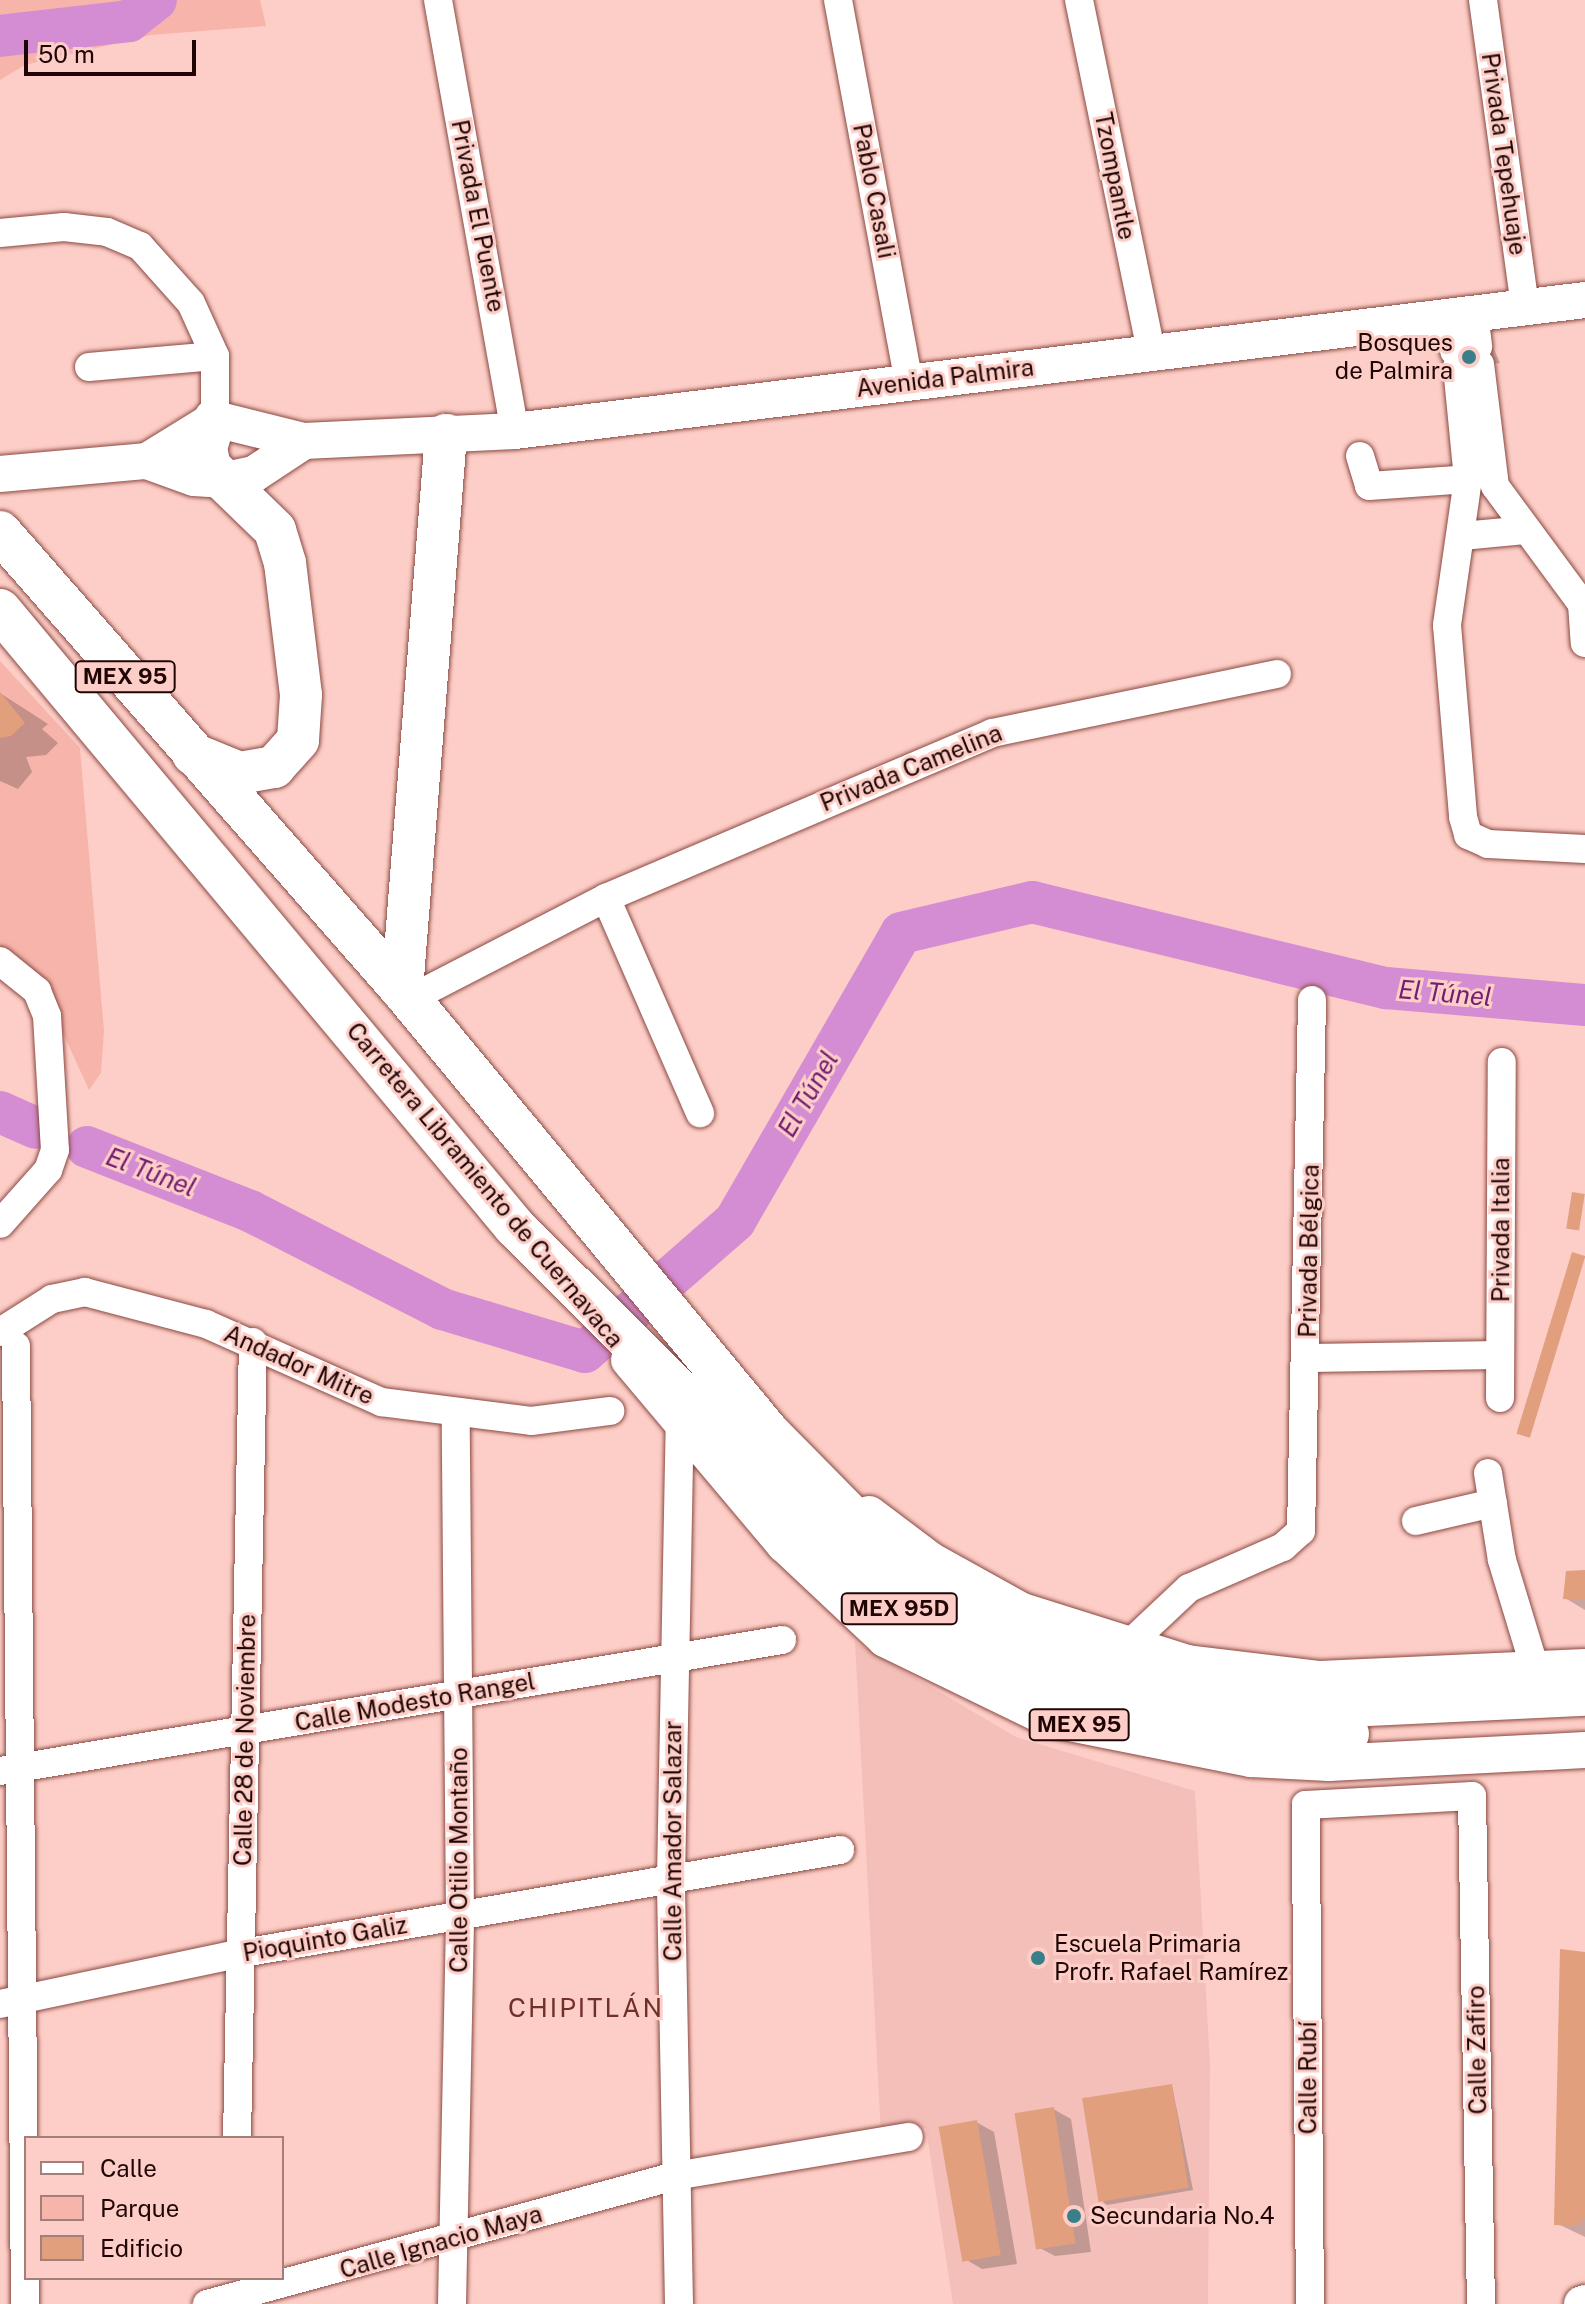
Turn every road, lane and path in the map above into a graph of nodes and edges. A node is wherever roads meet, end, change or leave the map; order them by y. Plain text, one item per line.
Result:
1 (438, 0) edge
2 (838, 0) edge
3 (1079, 0) edge
4 (1483, 0) edge
5 (0, 233) edge
6 (1585, 300) edge
7 (1525, 307) junction
8 (1465, 343) junction
9 (1151, 352) junction
10 (215, 356) junction
11 (89, 367) dead end
12 (909, 383) junction
13 (215, 419) junction
14 (515, 431) junction
15 (446, 435) junction
16 (304, 441) junction
17 (1360, 456) dead end
18 (147, 461) junction
19 (16, 472) edge
20 (1468, 479) junction
21 (225, 480) junction
22 (1525, 530) junction
23 (0, 532) edge
24 (1462, 536) junction
25 (0, 610) edge
26 (1585, 643) edge
27 (1277, 674) dead end
28 (188, 752) junction
29 (1585, 849) edge
30 (606, 898) junction
31 (0, 961) edge
32 (406, 994) junction
33 (1312, 1000) dead end
34 (1502, 1062) dead end
35 (700, 1113) dead end
36 (0, 1224) edge
37 (583, 1296) joint
38 (8, 1339) edge
39 (253, 1342) junction
40 (1500, 1355) junction
41 (1308, 1358) junction
42 (1500, 1398) dead end
43 (610, 1411) dead end
44 (679, 1412) junction
45 (456, 1416) junction
46 (769, 1433) junction
47 (1488, 1473) dead end
48 (1493, 1503) junction
49 (1416, 1521) dead end
50 (782, 1640) dead end
51 (1124, 1649) junction
52 (674, 1655) junction
53 (1585, 1667) edge
54 (1536, 1672) junction
55 (460, 1694) junction
56 (1585, 1695) edge
57 (1585, 1719) edge
58 (244, 1734) junction
59 (1585, 1750) edge
60 (8, 1770) edge
61 (1306, 1805) joint
62 (840, 1850) dead end
63 (671, 1878) junction
64 (460, 1915) junction
65 (243, 1953) junction
66 (12, 2002) edge
67 (237, 2136) edge
68 (909, 2137) dead end
69 (675, 2176) junction
70 (453, 2239) junction
71 (237, 2293) edge
72 (25, 2304) edge
73 (207, 2304) edge
74 (452, 2304) edge
75 (679, 2304) edge
76 (1310, 2304) edge
77 (1481, 2304) edge

1 - 14 street, Privada El Puente
2 - 12 street, Pablo Casali
3 - 9 street, Tzompantle
4 - 7 street, Privada Tepehuaje
5 - 10 street
6 - 7 main road, Avenida Palmira
7 - 8 main road, Avenida Palmira
8 - 9 main road, Avenida Palmira
8 - 20 street
8 - 22 street
9 - 12 main road, Avenida Palmira
10 - 11 street
10 - 13 street
12 - 14 main road, Avenida Palmira
13 - 16 main road, Avenida Palmira
13 - 18 main road
13 - 21 highway
14 - 15 main road, Avenida Palmira
15 - 16 main road, Avenida Palmira
15 - 32 highway
16 - 21 main road
17 - 20 street
18 - 19 main road
18 - 21 main road
20 - 24 street
21 - 28 highway
22 - 24 street
22 - 26 street
23 - 28 highway, MEX 95
24 - 29 street
25 - 37 highway, Carretera Libramiento de Cuernavaca / MEX 95
27 - 30 street, Privada Camelina
28 - 32 highway, MEX 95
30 - 32 street, Privada Camelina
30 - 35 street
31 - 36 street
32 - 46 highway, MEX 95
33 - 41 street, Privada Bélgica
34 - 40 street, Privada Italia
37 - 44 highway, MEX 95D
38 - 39 street, Andador Mitre
38 - 60 street
39 - 45 street, Andador Mitre
39 - 58 street, Calle 28 de Noviembre
40 - 41 street, Privada Bélgica
40 - 42 street, Privada Italia
41 - 51 street
43 - 45 street, Andador Mitre
44 - 52 street, Calle Amador Salazar
44 - 57 highway, MEX 95D
44 - 59 main road, MEX 95
45 - 55 street, Calle Otilio Montaño
46 - 51 main road, MEX 95
46 - 56 highway, MEX 95D
47 - 48 street
48 - 49 street
48 - 54 street
50 - 52 street, Calle Modesto Rangel
51 - 54 main road, MEX 95
52 - 55 street, Calle Modesto Rangel
52 - 63 street, Calle Amador Salazar
53 - 54 main road, MEX 95
55 - 58 street, Calle Modesto Rangel
55 - 64 street, Calle Otilio Montaño
58 - 60 street, Calle Modesto Rangel
58 - 65 street, Calle 28 de Noviembre
60 - 66 street
61 - 76 street, Calle Rubí
61 - 77 street, Calle Zafiro
62 - 63 street, Pioquinto Galiz
63 - 64 street, Pioquinto Galiz
63 - 69 street, Calle Amador Salazar
64 - 65 street, Pioquinto Galiz
64 - 70 street, Calle Otilio Montaño
65 - 66 street, Pioquinto Galiz
65 - 67 street, Calle 28 de Noviembre
66 - 72 street
68 - 69 street, Calle Ignacio Maya
69 - 70 street, Calle Ignacio Maya
69 - 75 street, Calle Amador Salazar
70 - 71 street, Calle Ignacio Maya
70 - 74 street, Calle Otilio Montaño
71 - 73 street, Calle Ignacio Maya

